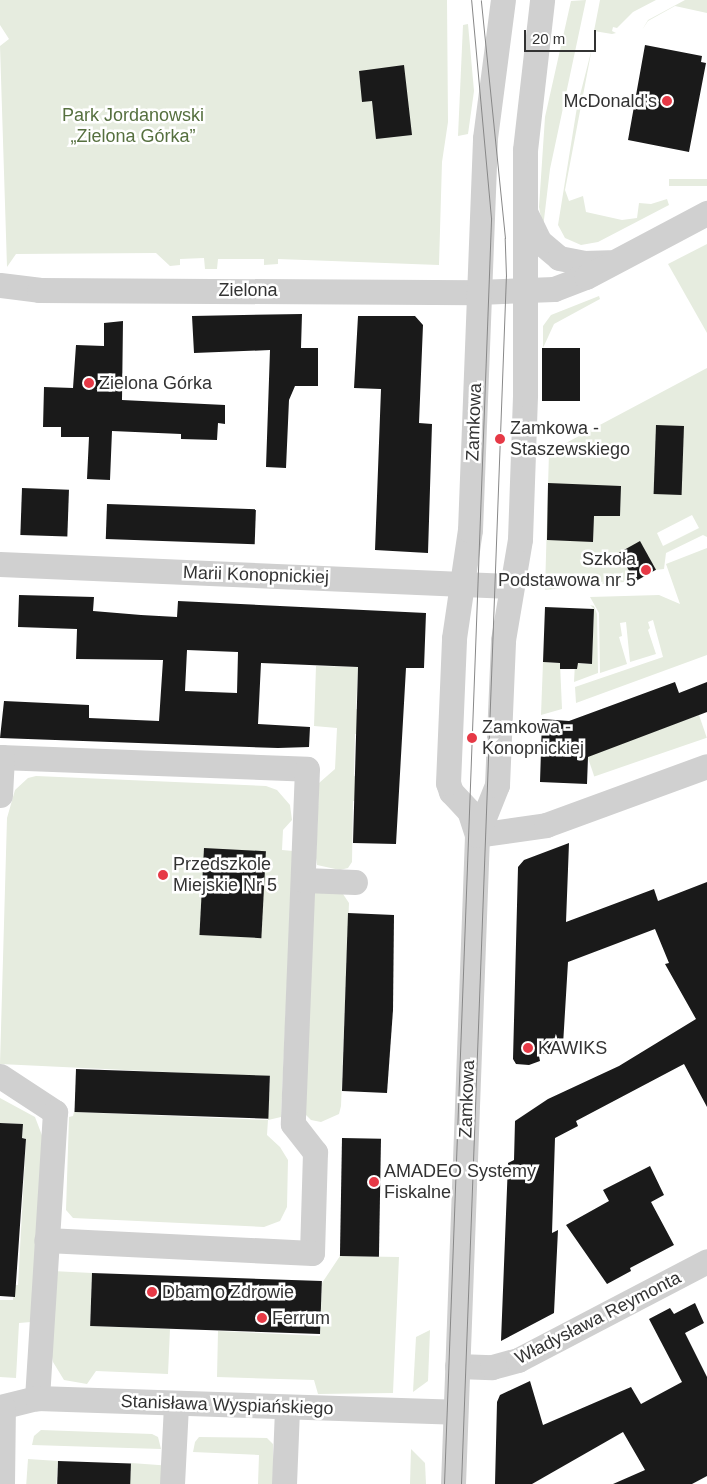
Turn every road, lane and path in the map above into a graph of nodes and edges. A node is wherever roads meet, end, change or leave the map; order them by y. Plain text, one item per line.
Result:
1 (542, 0) edge
2 (559, 0) edge
3 (503, 3) edge
4 (539, 36) junction
5 (523, 205) junction
6 (707, 213) edge
7 (617, 260) junction
8 (0, 285) edge
9 (524, 290) junction
10 (488, 292) junction
11 (0, 564) edge
12 (462, 584) junction
13 (512, 586) junction
14 (1, 757) edge
15 (707, 766) edge
16 (0, 795) edge
17 (477, 835) junction
18 (304, 880) junction
19 (355, 882) dead end
20 (0, 1076) edge
21 (46, 1240) junction
22 (707, 1261) edge
23 (457, 1366) junction
24 (37, 1398) junction
25 (176, 1404) junction
26 (2, 1407) edge
27 (287, 1408) junction
28 (455, 1412) junction
29 (2, 1484) edge
30 (172, 1484) edge
31 (284, 1484) edge
32 (453, 1484) edge

1 - 4 street, Zamkowa
2 - 4 street
3 - 10 street, Zamkowa
4 - 5 street, Zamkowa
5 - 7 street
5 - 9 street, Zamkowa
6 - 7 street, Zielona
7 - 9 street, Zielona
8 - 10 street, Zielona
9 - 10 street, Zielona
9 - 13 street, Zamkowa
10 - 12 street, Zamkowa
11 - 12 street, Marii Konopnickiej
12 - 13 street, Marii Konopnickiej
12 - 17 street, Zamkowa
13 - 17 street, Zamkowa
14 - 16 street
14 - 18 street
15 - 17 street
17 - 23 street, Zamkowa
18 - 19 street
18 - 21 street
20 - 21 street
21 - 24 street
22 - 23 street, Władysława Reymonta
23 - 28 street, Zamkowa
24 - 25 street, Stanisława Wyspiańskiego
24 - 26 street, Stanisława Wyspiańskiego
25 - 27 street, Stanisława Wyspiańskiego
25 - 30 street
26 - 29 street
27 - 28 street, Stanisława Wyspiańskiego
27 - 31 street
28 - 32 street, Zamkowa

